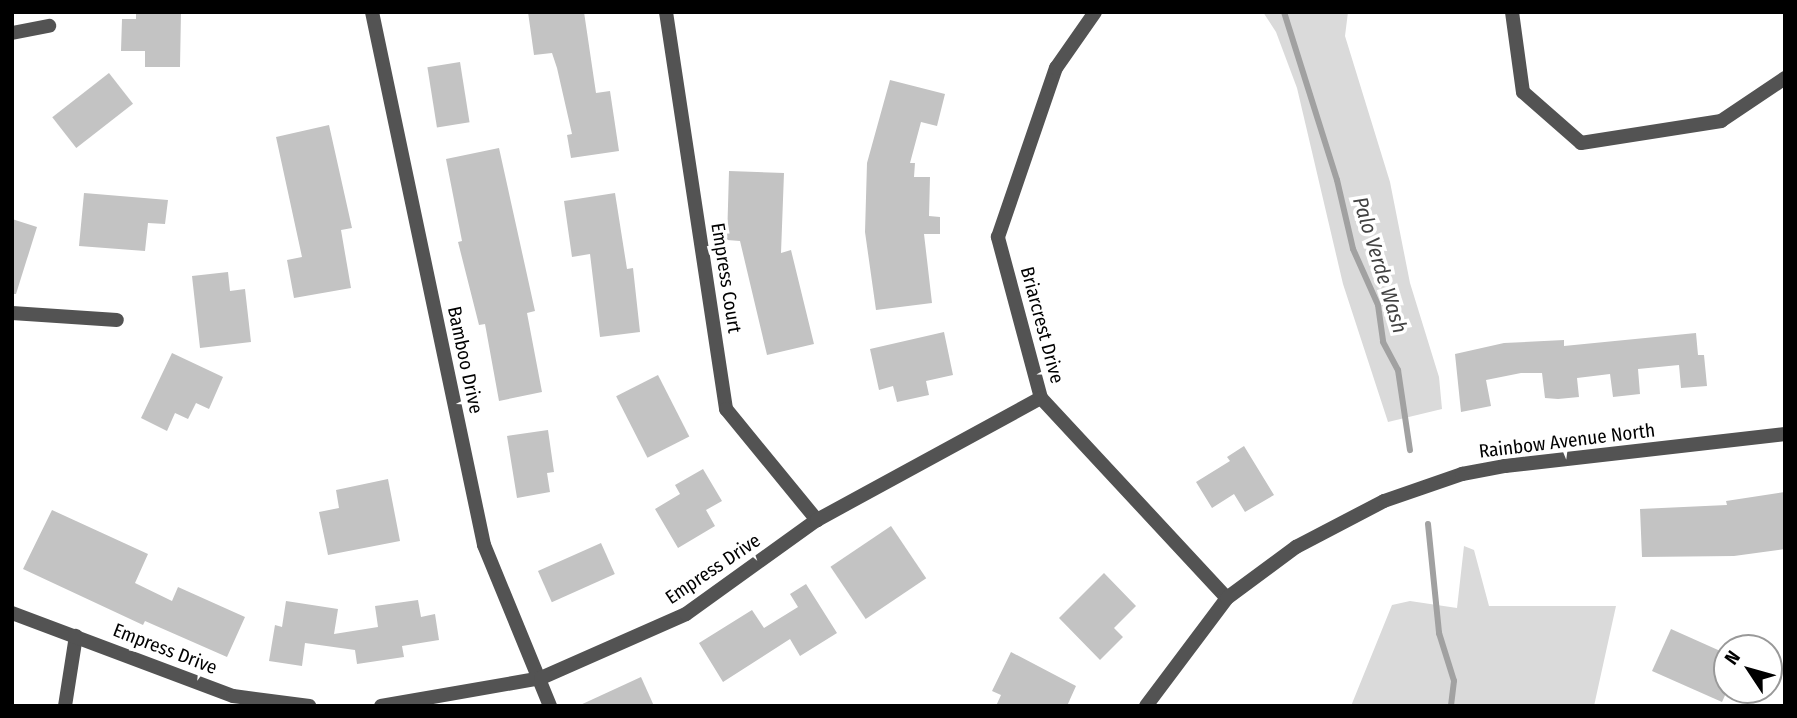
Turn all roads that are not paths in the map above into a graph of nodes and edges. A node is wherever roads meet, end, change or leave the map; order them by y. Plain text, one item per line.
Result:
1 (372, 12) edge
2 (666, 12) edge
3 (1095, 12) edge
4 (1512, 12) edge
5 (49, 26) dead end
6 (12, 33) edge
7 (1785, 78) edge
8 (12, 313) edge
9 (117, 320) dead end
10 (1041, 398) junction
11 (1785, 434) edge
12 (817, 520) junction
13 (1227, 598) junction
14 (12, 613) edge
15 (76, 636) junction
16 (541, 678) junction
17 (65, 706) edge
18 (309, 706) edge
19 (381, 706) edge
20 (550, 706) edge
21 (1146, 706) edge

1 - 16 street, Bamboo Drive
2 - 12 street, Empress Court
3 - 10 street, Briarcrest Drive
4 - 7 street
5 - 6 street
8 - 9 street
10 - 12 street, Empress Drive
10 - 13 street, Briarcrest Drive
11 - 13 street, Rainbow Avenue North
12 - 16 street, Empress Drive
13 - 21 street, Rainbow Avenue North
14 - 15 street, Empress Drive
15 - 17 street
15 - 18 street, Empress Drive
16 - 19 street, Empress Drive
16 - 20 street, Bamboo Drive

